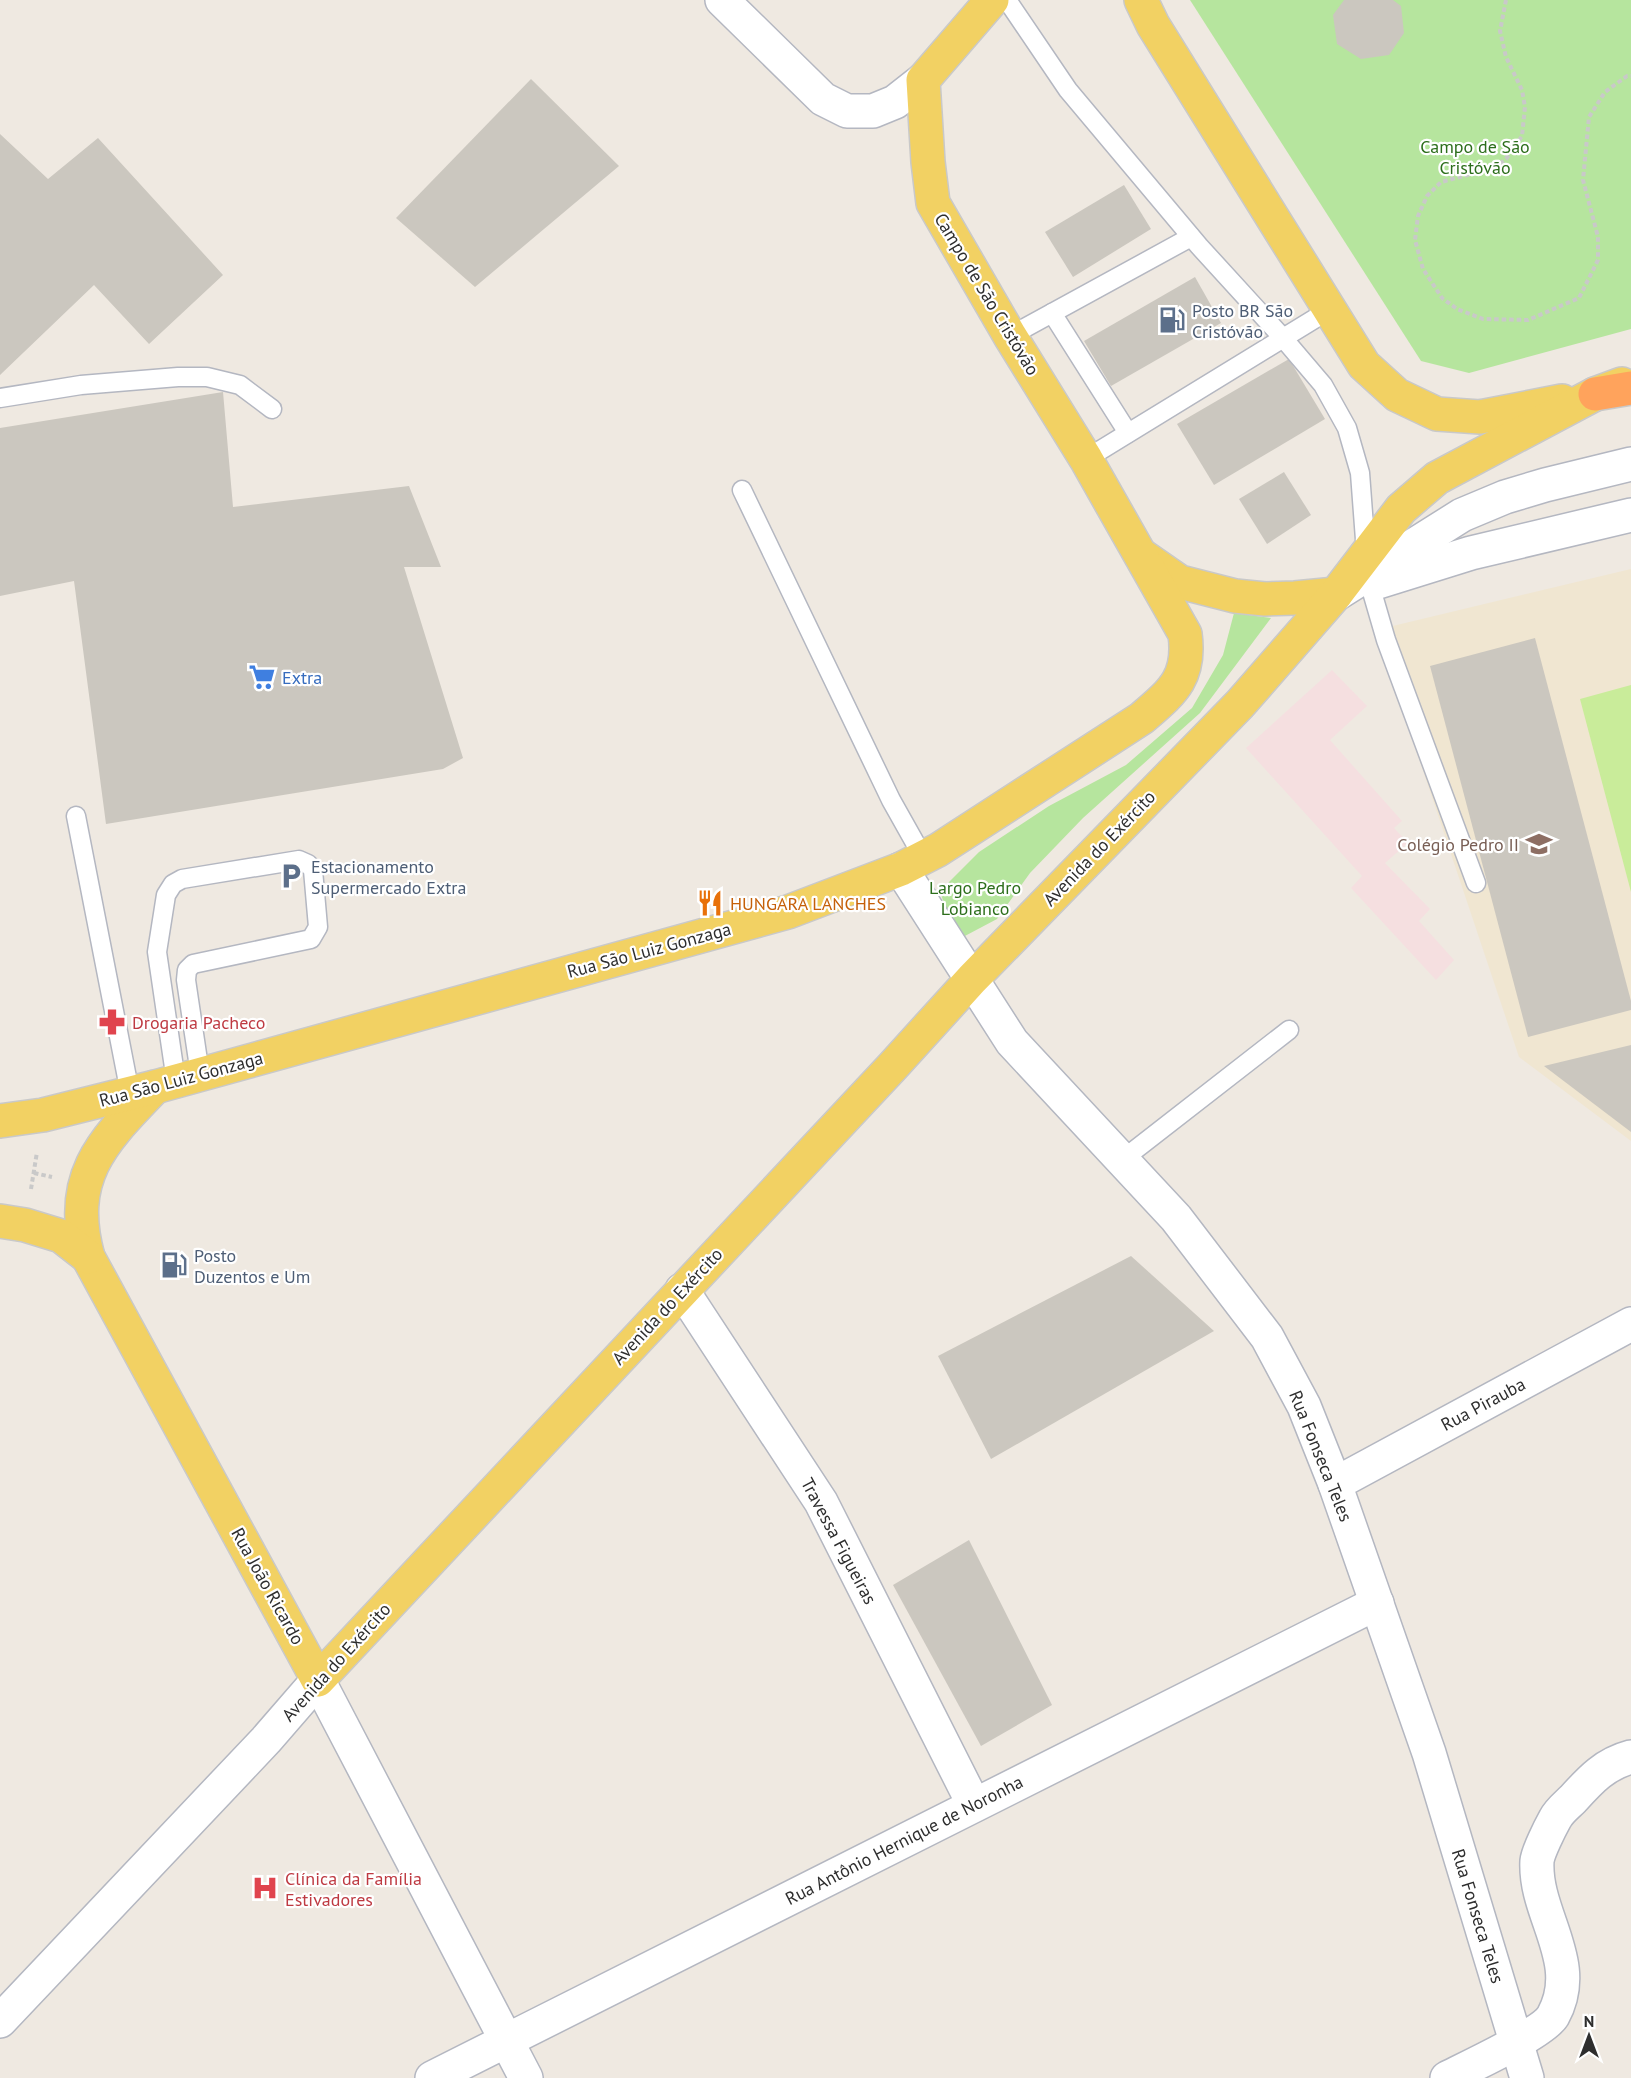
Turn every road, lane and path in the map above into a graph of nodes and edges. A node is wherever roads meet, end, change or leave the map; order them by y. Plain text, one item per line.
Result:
1 (723, 0) edge
2 (992, 0) edge
3 (1007, 0) edge
4 (1141, 0) edge
5 (1506, 0) edge
6 (1631, 76) edge
7 (923, 80) junction
8 (1191, 237) junction
9 (1329, 310) junction
10 (1052, 313) junction
11 (1010, 336) junction
12 (1283, 338) junction
13 (1631, 380) edge
14 (1631, 388) edge
15 (1595, 394) junction
16 (0, 398) edge
17 (272, 409) dead end
18 (1128, 434) junction
19 (1086, 459) junction
20 (1631, 464) edge
21 (742, 490) dead end
22 (1631, 515) edge
23 (1138, 553) junction
24 (1368, 570) junction
25 (1336, 594) junction
26 (76, 816) dead end
27 (912, 863) junction
28 (1476, 883) dead end
29 (972, 979) junction
30 (1289, 1030) dead end
31 (165, 1084) junction
32 (43, 1115) junction
33 (0, 1121) edge
34 (1122, 1160) junction
35 (12, 1223) edge
36 (88, 1257) junction
37 (682, 1290) junction
38 (1631, 1324) edge
39 (1335, 1484) junction
40 (1377, 1604) junction
41 (318, 1680) junction
42 (1631, 1756) edge
43 (974, 1805) junction
44 (0, 2021) edge
45 (506, 2040) junction
46 (1516, 2042) junction
47 (432, 2078) edge
48 (526, 2078) edge
49 (1447, 2078) edge
50 (1527, 2078) edge

1 - 7 street
2 - 7 main road
3 - 8 lane
4 - 9 main road
5 - 6 path
7 - 11 main road, Campo de São Cristóvão
8 - 10 lane
8 - 12 lane
9 - 12 lane
9 - 15 main road
10 - 11 lane
10 - 18 lane
11 - 19 main road, Campo de São Cristóvão
12 - 18 lane
12 - 24 lane
13 - 15 main road
14 - 15 highway
15 - 24 main road
16 - 17 lane
18 - 19 lane
19 - 23 main road, Campo de São Cristóvão
20 - 25 street
21 - 27 lane
22 - 24 street
23 - 25 main road
23 - 27 main road, Rua São Luiz Gonzaga
24 - 25 main road
24 - 28 lane
25 - 29 main road, Avenida do Exército
26 - 31 lane
27 - 29 street, Rua Fonseca Teles
27 - 31 main road, Rua São Luiz Gonzaga
29 - 34 street, Rua Fonseca Teles
29 - 37 main road, Avenida do Exército
30 - 34 lane
31 - 31 lane
31 - 32 main road, Rua São Luiz Gonzaga
31 - 36 main road
32 - 33 main road, Rua São Luiz Gonzaga
32 - 35 path
34 - 39 street, Rua Fonseca Teles
35 - 36 main road
36 - 41 main road, Rua João Ricardo
37 - 41 main road, Avenida do Exército
37 - 43 street, Travessa Figueiras
38 - 39 street, Rua Pirauba
39 - 40 street, Rua Fonseca Teles
40 - 43 street, Rua Antônio Hernique de Noronha
40 - 46 street, Rua Fonseca Teles
41 - 44 street, Avenida do Exército
41 - 45 street, Rua João Ricardo
42 - 46 street
43 - 45 street, Rua Antônio Hernique de Noronha
45 - 47 street, Rua Antônio Hernique de Noronha
45 - 48 street, Rua João Ricardo
46 - 49 street
46 - 50 street, Rua Fonseca Teles

